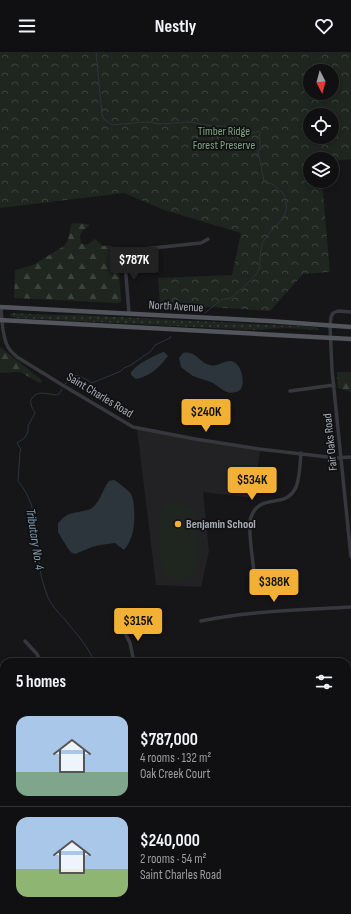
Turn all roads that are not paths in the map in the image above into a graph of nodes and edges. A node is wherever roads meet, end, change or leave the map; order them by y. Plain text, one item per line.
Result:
1 (208, 239) dead end
2 (1, 308) edge
3 (351, 312) edge
4 (129, 314) junction
5 (1, 320) edge
6 (330, 326) junction
7 (351, 327) edge
8 (330, 338) junction
9 (351, 339) edge
10 (334, 385) junction
11 (290, 391) dead end
12 (301, 453) junction
13 (351, 457) edge
14 (341, 458) junction
15 (351, 556) edge
16 (254, 572) dead end
17 (351, 607) edge
18 (200, 621) dead end
19 (122, 628) dead end
20 (25, 641) dead end
21 (39, 658) edge
22 (133, 658) edge

1 - 4 street
2 - 4 main road, North Avenue
2 - 5 street, Saint Charles Road
3 - 6 street
4 - 6 main road, North Avenue
5 - 8 main road, North Avenue
5 - 12 street, Saint Charles Road
6 - 7 main road, North Avenue
6 - 8 street, Fair Oaks Road
8 - 9 main road, North Avenue
8 - 10 street, Fair Oaks Road
10 - 11 street
10 - 14 street, Fair Oaks Road
12 - 14 street, Saint Charles Road
12 - 16 street
13 - 14 street, Saint Charles Road
14 - 15 street, Fair Oaks Road
17 - 18 street
19 - 22 street
20 - 21 street

